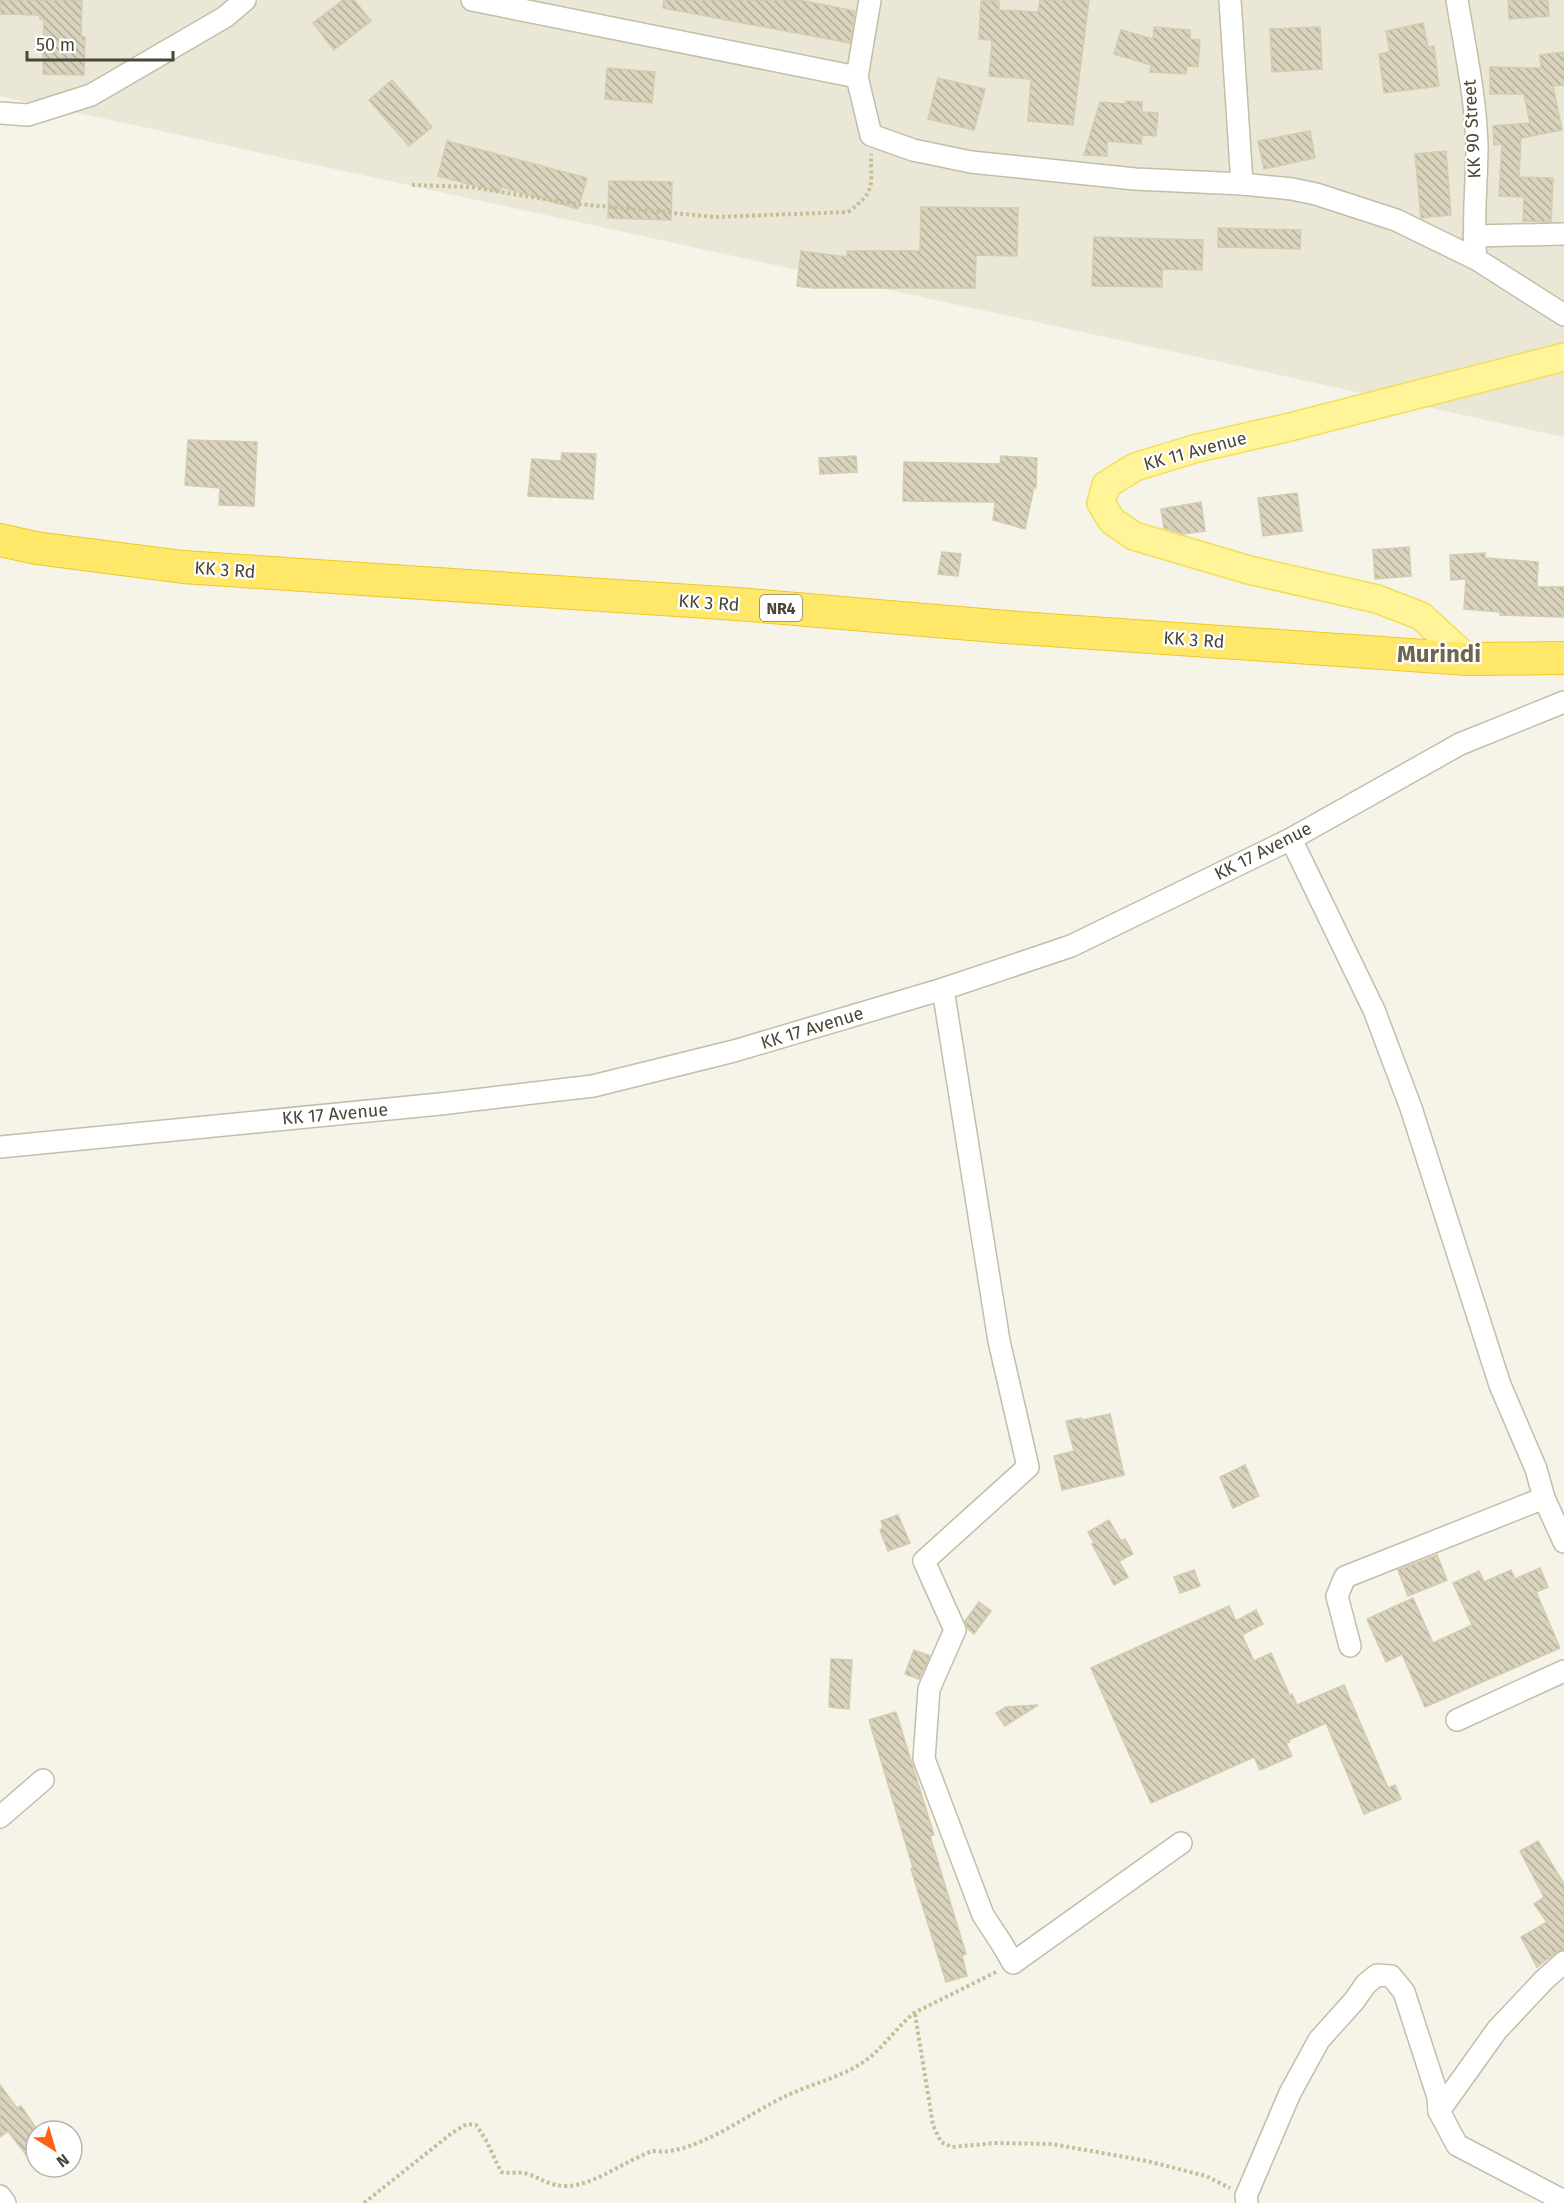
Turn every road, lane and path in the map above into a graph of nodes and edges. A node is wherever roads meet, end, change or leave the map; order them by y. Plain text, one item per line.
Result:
1 (245, 0) edge
2 (472, 0) edge
3 (870, 0) edge
4 (1230, 0) edge
5 (1457, 0) edge
6 (857, 77) junction
7 (0, 113) edge
8 (871, 135) junction
9 (412, 184) dead end
10 (1242, 184) junction
11 (1564, 234) edge
12 (1474, 236) junction
13 (1476, 259) junction
14 (1564, 315) edge
15 (1564, 357) edge
16 (0, 540) edge
17 (1564, 658) edge
18 (1468, 659) junction
19 (1564, 702) edge
20 (1291, 838) junction
21 (943, 989) junction
22 (0, 1147) edge
23 (1544, 1498) junction
24 (1564, 1542) edge
25 (1350, 1646) dead end
26 (1564, 1671) edge
27 (1457, 1720) dead end
28 (43, 1780) dead end
29 (0, 1817) edge
30 (1181, 1843) dead end
31 (1564, 1962) edge
32 (1013, 1963) junction
33 (914, 2013) junction
34 (1439, 2111) junction
35 (0, 2196) edge
36 (1246, 2200) edge
37 (1564, 2201) edge
38 (5, 2203) edge
39 (364, 2203) edge

1 - 7 street
2 - 6 street
3 - 6 street
4 - 10 street
5 - 12 street, KK 90 Street
6 - 8 street
8 - 9 path
8 - 10 street
10 - 13 street
11 - 12 street
12 - 13 street, KK 90 Street
13 - 14 street
15 - 18 main road, KK 11 Avenue
16 - 18 highway, KK 3 Rd / NR4
17 - 18 highway, KK 3 Rd / NR4
19 - 20 street, KK 17 Avenue
20 - 21 street, KK 17 Avenue
20 - 23 street
21 - 22 street, KK 17 Avenue
21 - 32 street
23 - 24 street
23 - 25 street
26 - 27 street
28 - 29 street
30 - 32 street
31 - 34 street
32 - 33 path
33 - 36 path
33 - 39 path
34 - 36 street
34 - 37 street
35 - 38 street

